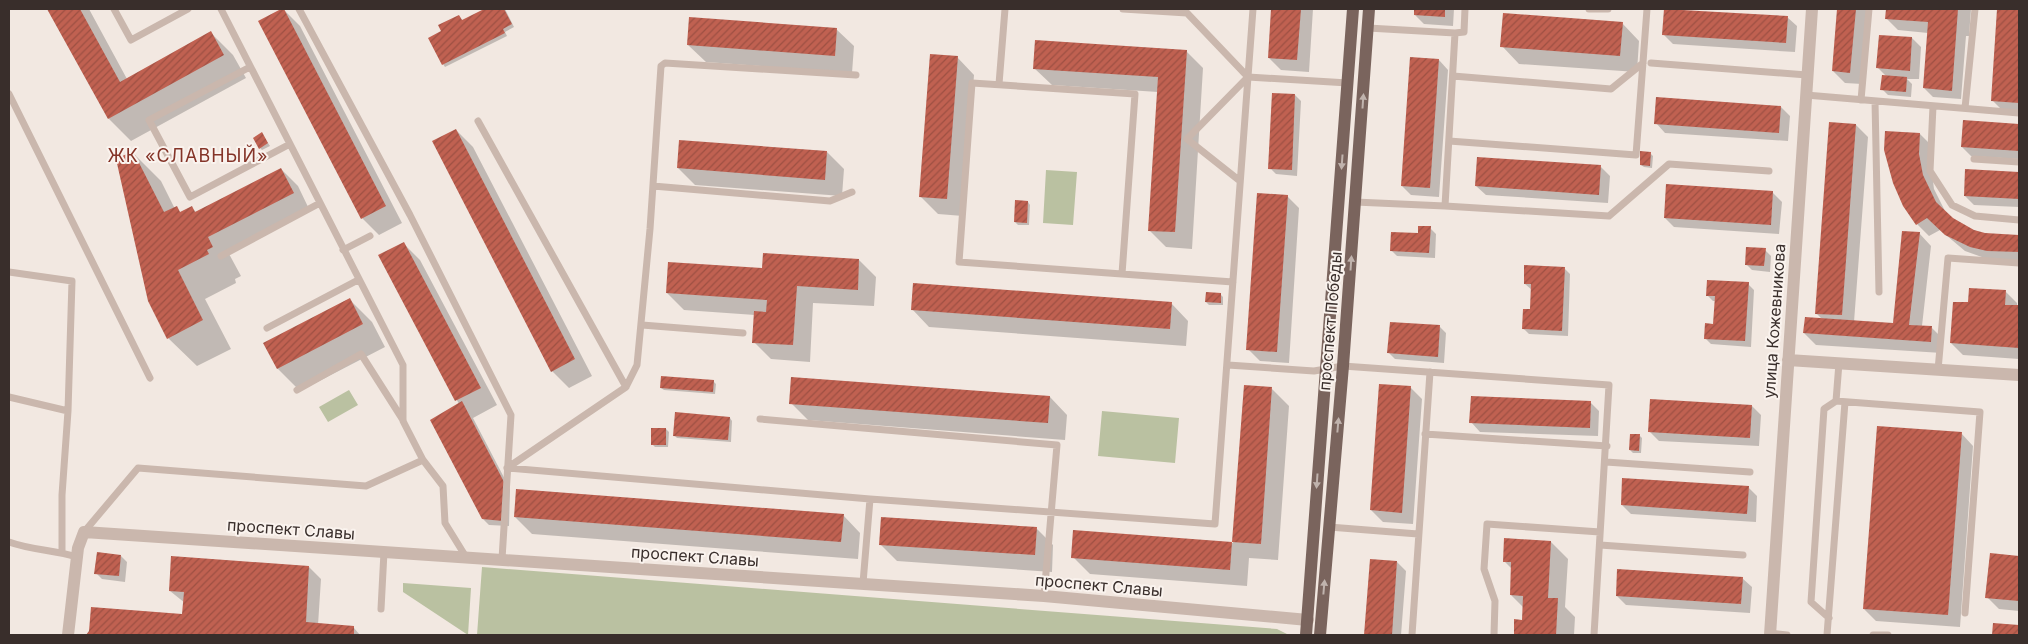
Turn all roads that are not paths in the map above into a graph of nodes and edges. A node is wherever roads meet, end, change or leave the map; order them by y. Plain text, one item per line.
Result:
1 (188, 9) edge
2 (221, 9) edge
3 (299, 9) edge
4 (1005, 9) edge
5 (1123, 9) edge
6 (1253, 9) edge
7 (1352, 9) edge
8 (1369, 9) edge
9 (1465, 9) edge
10 (1588, 9) edge
11 (1608, 9) edge
12 (1647, 9) edge
13 (1812, 9) edge
14 (1869, 9) edge
15 (1975, 9) edge
16 (117, 10) edge
17 (1187, 11) edge
18 (1368, 28) junction
19 (1455, 33) junction
20 (1647, 63) junction
21 (250, 66) junction
22 (856, 75) dead end
23 (1807, 75) junction
24 (1453, 76) junction
25 (1248, 77) junction
26 (1348, 83) junction
27 (999, 84) junction
28 (9, 94) edge
29 (1806, 95) junction
30 (1861, 100) junction
31 (1875, 101) junction
32 (1932, 106) junction
33 (1965, 108) junction
34 (2019, 113) edge
35 (478, 121) dead end
36 (1449, 141) junction
37 (290, 144) junction
38 (1974, 159) dead end
39 (2019, 162) edge
40 (1769, 171) dead end
41 (1240, 181) junction
42 (653, 186) junction
43 (852, 192) dead end
44 (1355, 202) junction
45 (320, 203) junction
46 (1444, 206) junction
47 (2019, 220) edge
48 (370, 236) dead end
49 (343, 250) junction
50 (220, 256) dead end
51 (2019, 263) edge
52 (9, 272) edge
53 (1122, 274) junction
54 (358, 280) junction
55 (1232, 282) junction
56 (1879, 292) dead end
57 (642, 325) junction
58 (267, 328) dead end
59 (743, 333) dead end
60 (1788, 360) junction
61 (1839, 364) junction
62 (1228, 365) junction
63 (1343, 366) junction
64 (1326, 368) junction
65 (1938, 370) junction
66 (1430, 372) junction
67 (2019, 375) edge
68 (150, 378) dead end
69 (626, 387) junction
70 (297, 390) dead end
71 (9, 398) edge
72 (1836, 401) junction
73 (1845, 402) junction
74 (68, 411) junction
75 (760, 419) dead end
76 (403, 421) junction
77 (1425, 434) junction
78 (1607, 446) junction
79 (423, 460) junction
80 (1606, 462) junction
81 (507, 468) junction
82 (1750, 472) dead end
83 (870, 499) junction
84 (1050, 512) junction
85 (1329, 527) junction
86 (84, 532) junction
87 (1600, 532) junction
88 (1418, 534) junction
89 (9, 542) edge
90 (1600, 545) junction
91 (384, 552) junction
92 (62, 553) junction
93 (77, 553) junction
94 (1743, 555) dead end
95 (466, 557) junction
96 (502, 559) junction
97 (863, 583) junction
98 (1044, 596) junction
99 (381, 609) dead end
100 (1965, 613) dead end
101 (1829, 618) junction
102 (1308, 620) junction
103 (1321, 621) junction
104 (1770, 634) edge
105 (68, 635) edge
106 (1306, 635) edge
107 (1320, 635) edge
108 (1412, 635) edge
109 (1494, 635) edge
110 (1594, 635) edge
111 (1787, 635) edge
112 (1828, 635) edge
113 (1873, 635) edge
114 (1888, 635) edge

1 - 16 lane
2 - 21 lane
3 - 81 lane
4 - 27 lane
5 - 17 lane
6 - 25 lane
7 - 26 main road, проспект Победы
8 - 18 main road, проспект Победы
9 - 19 lane
10 - 11 lane
12 - 20 lane
13 - 23 street, улица Кожевникова
14 - 30 lane
15 - 33 lane
17 - 25 lane
18 - 19 lane
44 -> 18 main road, проспект Победы
19 - 24 lane
20 - 23 lane
20 - 24 lane
20 - 36 lane
21 - 37 lane
21 - 37 lane
22 - 42 lane
23 - 29 street, улица Кожевникова
24 - 36 lane
25 - 26 lane
25 - 41 lane
25 - 41 lane
26 -> 64 main road, проспект Победы
27 - 53 lane
27 - 53 lane
28 - 68 lane
29 - 30 lane
29 - 60 street, улица Кожевникова
30 - 31 lane
31 - 32 lane
31 - 56 lane
32 - 33 lane
32 - 47 lane
33 - 34 lane
35 - 69 lane
36 - 46 lane
37 - 45 lane
38 - 39 lane
40 - 46 lane
41 - 55 lane
42 - 43 lane
42 - 57 lane
44 - 46 lane
63 -> 44 main road, проспект Победы
45 - 49 lane
45 - 50 lane
48 - 49 lane
49 - 54 lane
51 - 65 lane
52 - 74 lane
53 - 55 lane
54 - 58 lane
54 - 76 lane
55 - 62 lane
57 - 59 lane
57 - 69 lane
60 - 61 street
60 - 104 street, улица Кожевникова
61 - 65 street
61 - 72 lane
62 - 64 lane
62 - 84 lane
63 - 64 lane
63 - 66 lane
85 -> 63 main road, проспект Победы
64 -> 102 main road, проспект Победы
65 - 67 street
66 - 77 lane
66 - 78 lane
69 - 81 lane
70 - 76 lane
71 - 74 lane
72 - 73 lane
72 - 101 lane
73 - 100 lane
73 - 101 lane
74 - 92 lane
75 - 84 lane
76 - 79 lane
77 - 78 lane
77 - 88 lane
78 - 80 lane
79 - 86 lane
79 - 95 lane
80 - 82 lane
80 - 87 lane
81 - 83 lane
81 - 96 lane
83 - 84 lane
83 - 97 lane
84 - 98 lane
85 - 88 lane
103 -> 85 main road, проспект Победы
86 - 91 street, проспект Славы
86 - 93 street
87 - 90 lane
87 - 109 lane
88 - 108 lane
89 - 92 lane
90 - 94 lane
90 - 110 lane
91 - 95 street, проспект Славы
91 - 99 lane
92 - 93 lane
93 - 105 street
95 - 96 street, проспект Славы
96 - 97 street, проспект Славы
97 - 98 street, проспект Славы
98 - 102 street, проспект Славы
101 - 112 lane
102 - 103 main road, проспект Славы
102 - 106 main road, проспект Победы
103 - 107 main road, проспект Победы
104 - 111 lane
113 - 114 lane

